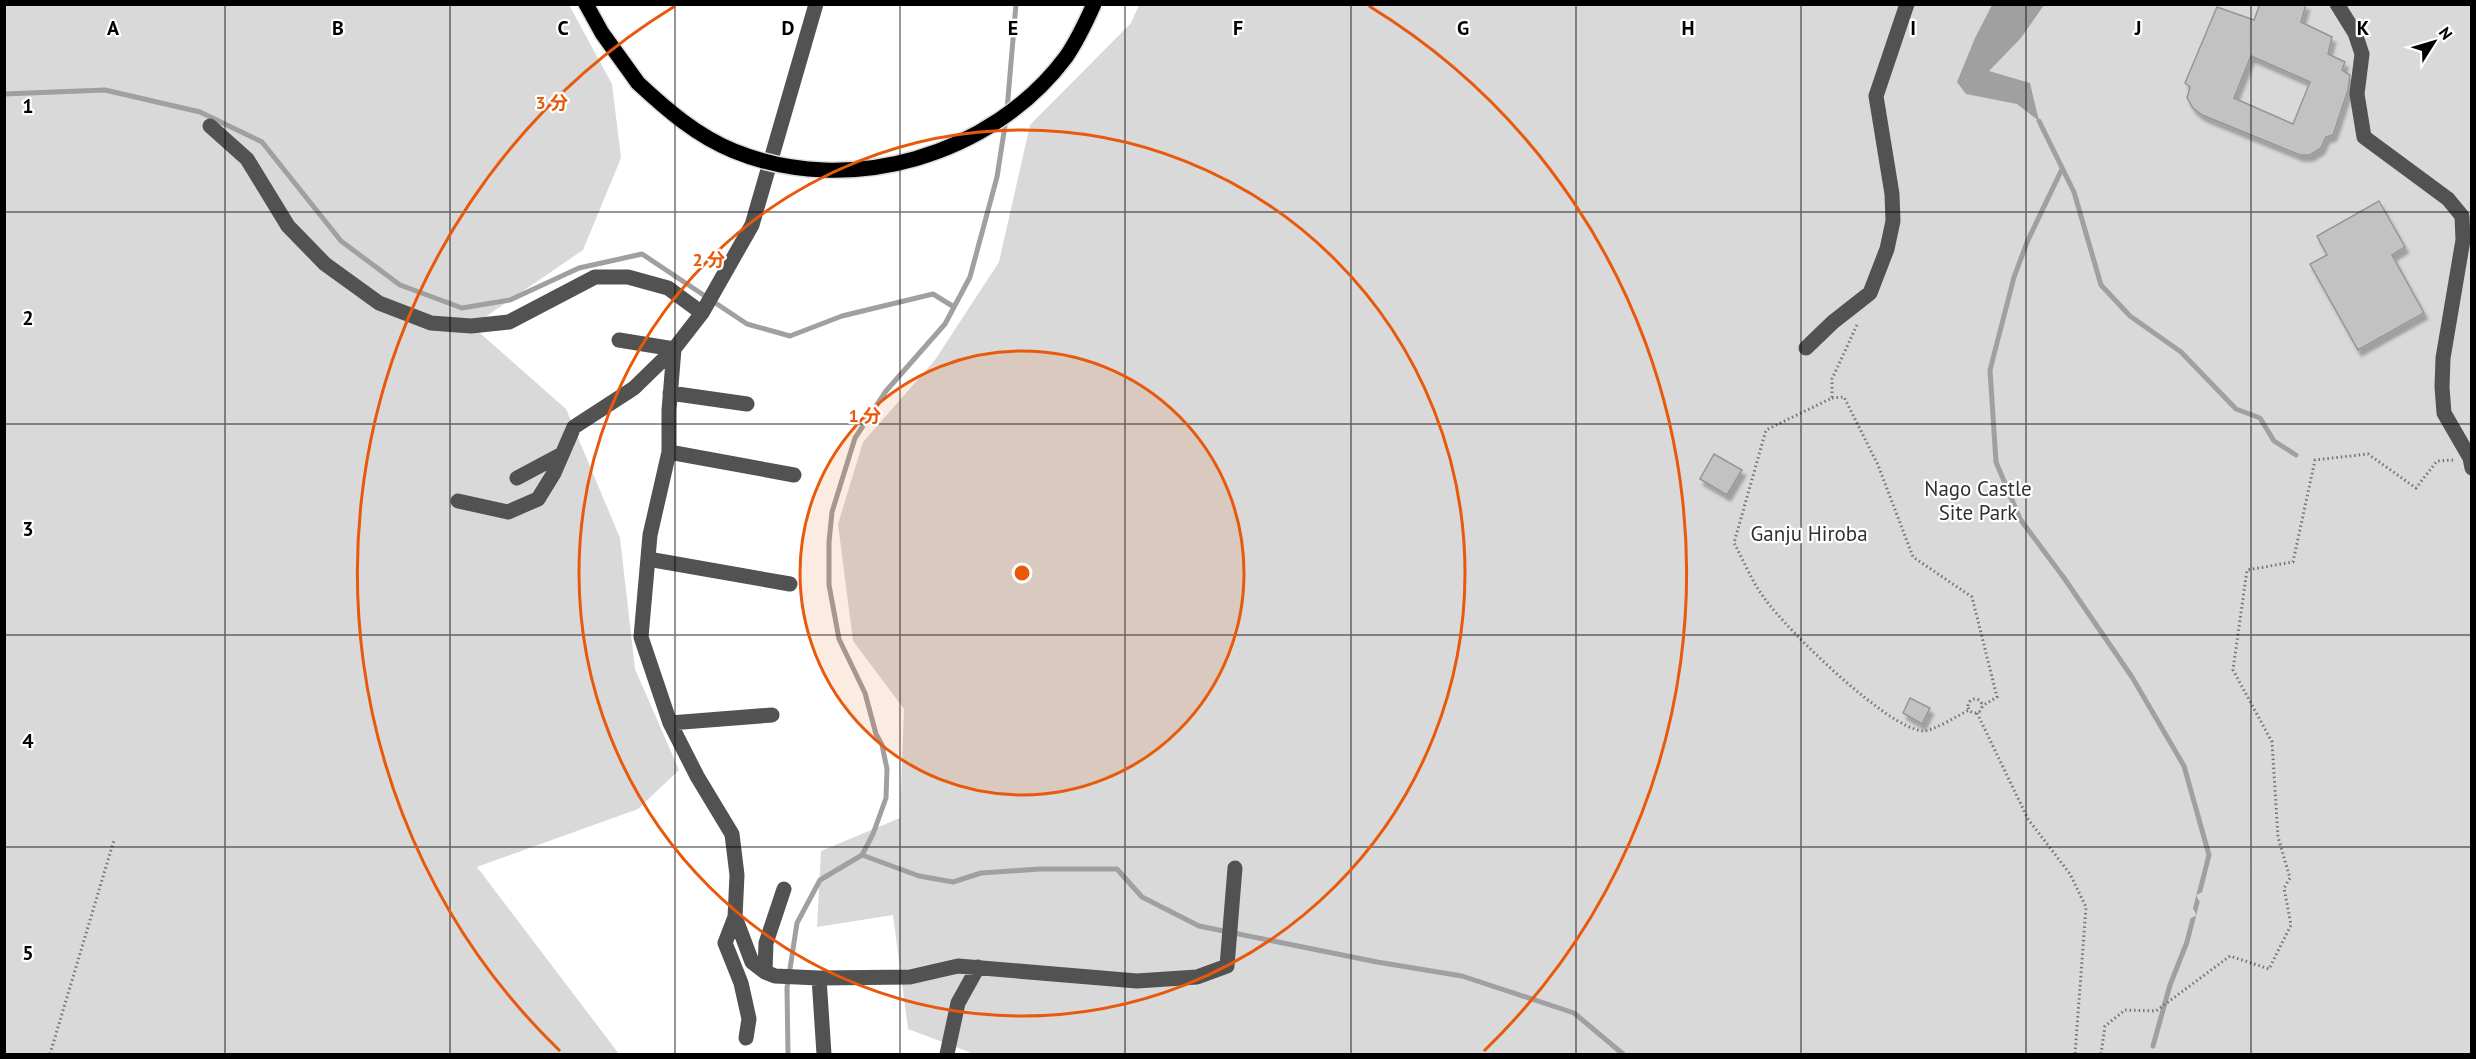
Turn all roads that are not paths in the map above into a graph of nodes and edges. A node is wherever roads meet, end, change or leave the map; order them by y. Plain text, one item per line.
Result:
1 (586, 4) edge
2 (816, 4) edge
3 (1094, 4) edge
4 (1907, 4) edge
5 (2337, 4) edge
6 (210, 126) dead end
7 (703, 311) junction
8 (619, 340) dead end
9 (1806, 348) dead end
10 (674, 349) junction
11 (670, 393) junction
12 (747, 404) dead end
13 (669, 452) junction
14 (562, 454) junction
15 (2471, 463) edge
16 (794, 475) dead end
17 (516, 478) dead end
18 (458, 501) dead end
19 (648, 559) junction
20 (790, 584) dead end
21 (772, 715) dead end
22 (670, 723) junction
23 (1235, 868) dead end
24 (784, 889) dead end
25 (735, 917) junction
26 (978, 968) junction
27 (770, 974) junction
28 (812, 978) junction
29 (746, 1038) dead end
30 (824, 1054) edge
31 (947, 1054) edge

1 - 3 main road, bridge
2 - 7 street
4 - 9 street
5 - 15 street
6 - 7 street
7 - 10 street
8 - 10 street
10 - 11 street
10 - 14 street
11 - 12 street
11 - 13 street
13 - 16 street
13 - 19 street
14 - 17 street
14 - 18 street
19 - 20 street
19 - 22 street
21 - 22 street
22 - 25 street
23 - 26 street
24 - 27 street
25 - 27 street
25 - 29 street
26 - 28 street
26 - 31 street
27 - 28 street
28 - 30 street

